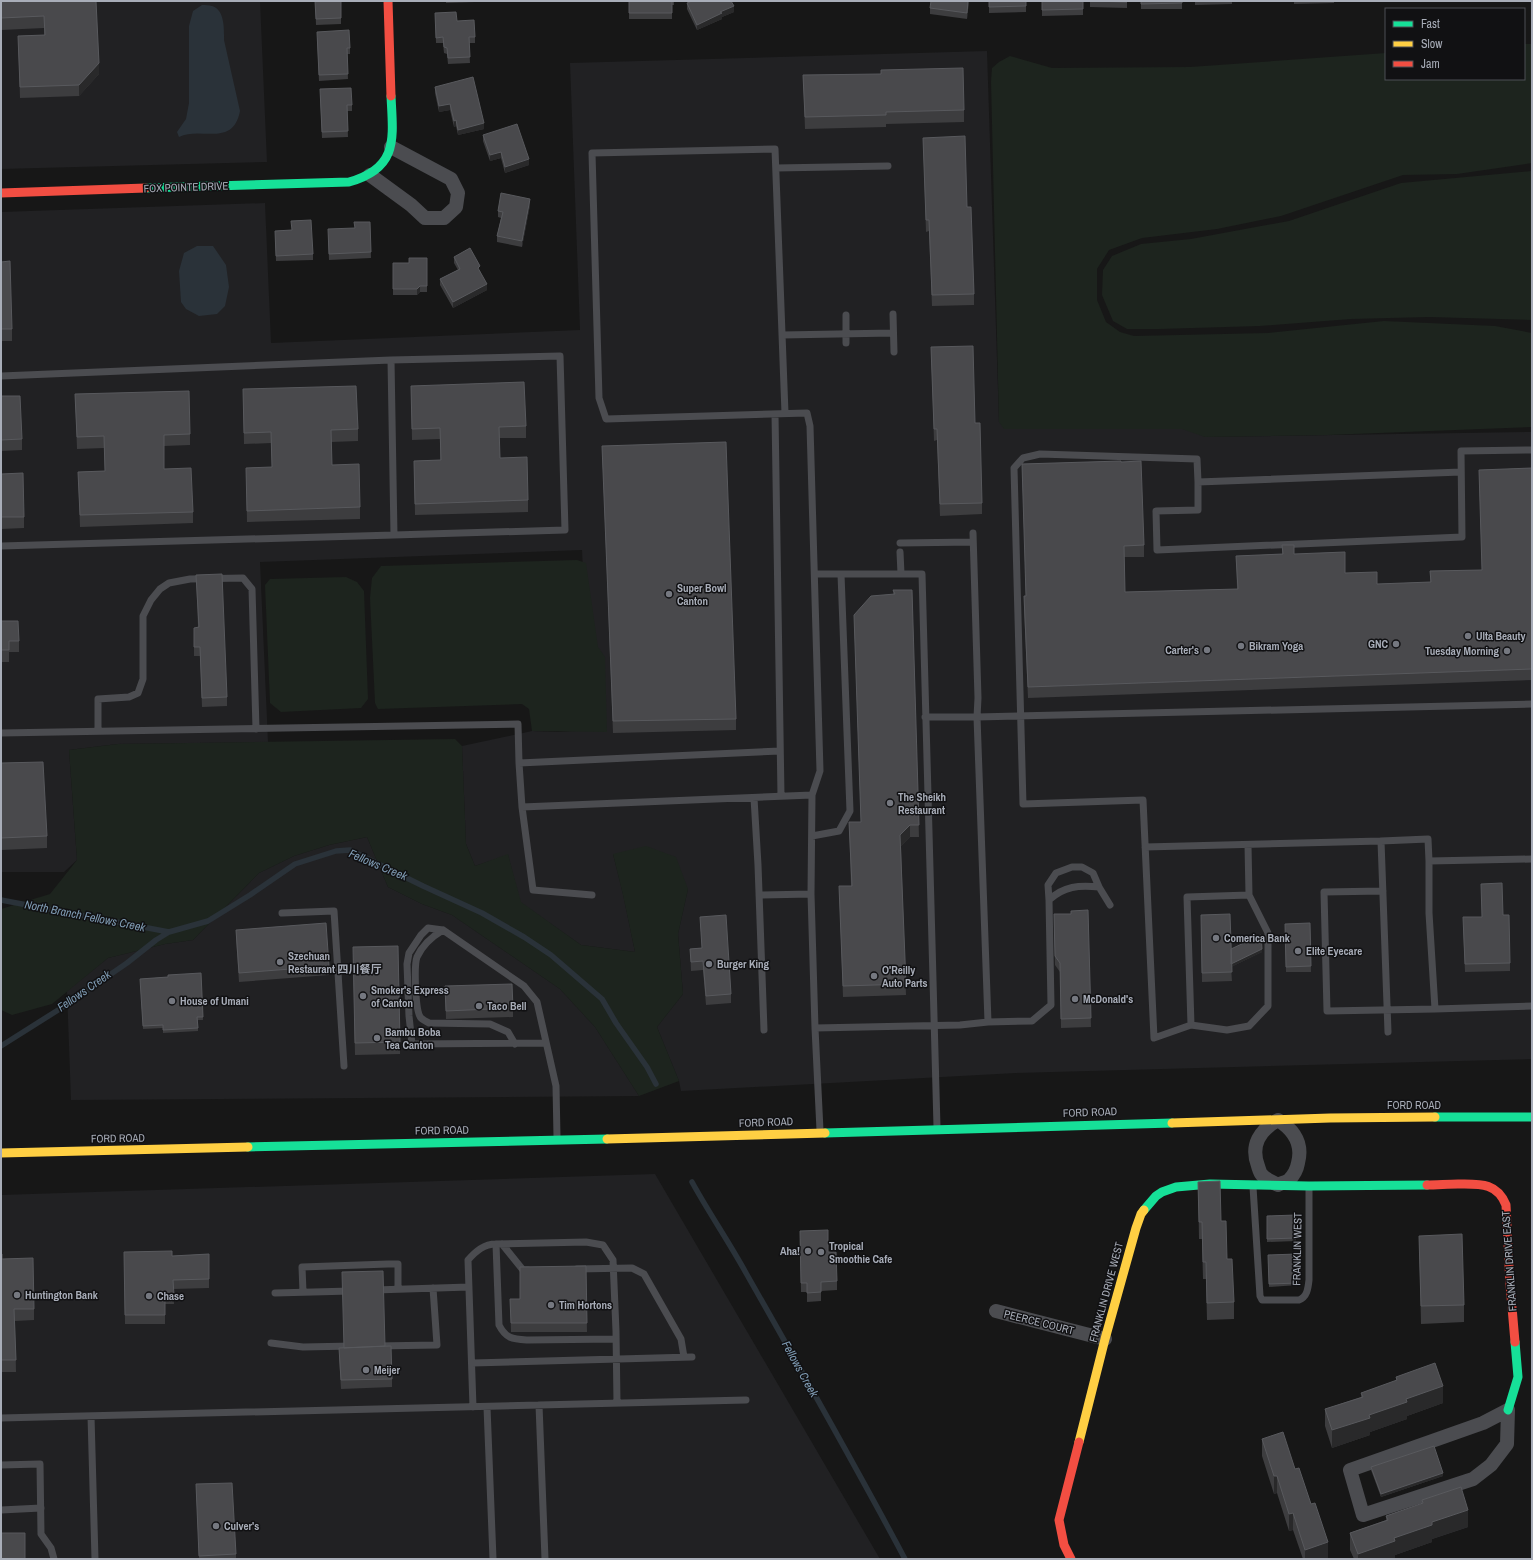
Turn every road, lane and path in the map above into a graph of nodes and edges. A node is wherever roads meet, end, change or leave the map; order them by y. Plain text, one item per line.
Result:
1 (388, 1) edge
2 (391, 147) junction
3 (888, 166) dead end
4 (776, 168) junction
5 (370, 175) junction
6 (1, 193) edge
7 (893, 314) dead end
8 (846, 315) dead end
9 (893, 333) junction
10 (846, 334) junction
11 (782, 335) junction
12 (846, 343) dead end
13 (894, 352) dead end
14 (391, 360) junction
15 (1, 376) edge
16 (785, 413) junction
17 (775, 414) junction
18 (1532, 450) edge
19 (1461, 472) junction
20 (1198, 482) junction
21 (973, 532) dead end
22 (394, 535) junction
23 (973, 542) junction
24 (900, 543) dead end
25 (1, 546) edge
26 (900, 552) dead end
27 (815, 574) junction
28 (841, 574) junction
29 (901, 574) junction
30 (1532, 704) edge
31 (1021, 716) junction
32 (977, 717) junction
33 (925, 718) junction
34 (256, 729) junction
35 (98, 731) junction
36 (1, 733) edge
37 (780, 752) junction
38 (519, 763) junction
39 (812, 795) junction
40 (781, 796) junction
41 (754, 798) junction
42 (522, 807) junction
43 (812, 836) junction
44 (1382, 841) junction
45 (1248, 845) junction
46 (1145, 847) junction
47 (1532, 859) edge
48 (1429, 861) junction
49 (1099, 888) junction
50 (1383, 891) junction
51 (811, 894) junction
52 (592, 895) dead end
53 (759, 895) junction
54 (1249, 895) junction
55 (1048, 900) junction
56 (1110, 905) dead end
57 (282, 913) dead end
58 (443, 930) junction
59 (1532, 1006) edge
60 (1435, 1009) junction
61 (1387, 1010) junction
62 (988, 1022) junction
63 (934, 1025) junction
64 (1191, 1025) junction
65 (815, 1028) junction
66 (764, 1030) dead end
67 (1388, 1032) dead end
68 (546, 1043) junction
69 (515, 1044) junction
70 (344, 1066) dead end
71 (1532, 1117) edge
72 (1278, 1120) junction
73 (937, 1129) junction
74 (821, 1132) junction
75 (557, 1139) junction
76 (1, 1152) edge
77 (1253, 1185) junction
78 (1278, 1185) junction
79 (1309, 1186) junction
80 (499, 1244) junction
81 (614, 1269) junction
82 (538, 1270) edge
83 (569, 1270) edge
84 (469, 1287) junction
85 (433, 1288) junction
86 (398, 1289) junction
87 (356, 1290) edge
88 (370, 1290) edge
89 (303, 1292) junction
90 (275, 1293) dead end
91 (996, 1311) dead end
92 (616, 1339) junction
93 (1105, 1339) junction
94 (270, 1343) dead end
95 (358, 1346) edge
96 (371, 1346) edge
97 (684, 1357) junction
98 (692, 1357) dead end
99 (617, 1358) junction
100 (472, 1363) junction
101 (746, 1400) dead end
102 (617, 1403) junction
103 (539, 1405) junction
104 (486, 1406) junction
105 (474, 1407) junction
106 (1508, 1410) junction
107 (91, 1416) junction
108 (1, 1418) edge
109 (1, 1465) edge
110 (41, 1508) junction
111 (1, 1510) edge
112 (54, 1559) edge
113 (95, 1559) edge
114 (493, 1559) edge
115 (545, 1559) edge
116 (1071, 1559) edge

1 - 2 main road, FOX POINTE DRIVE
2 - 5 main road, FOX POINTE DRIVE
2 - 5 street
3 - 4 lane
4 - 11 lane
4 - 17 lane
5 - 6 main road, FOX POINTE DRIVE
7 - 9 lane
8 - 10 lane
9 - 10 lane
9 - 13 lane
10 - 11 lane
10 - 12 lane
11 - 16 lane
14 - 15 lane
14 - 22 lane
14 - 22 lane
16 - 17 lane
16 - 27 lane
17 - 37 lane
18 - 19 lane
19 - 20 lane
19 - 20 lane
20 - 31 lane
21 - 23 lane
22 - 25 lane
23 - 24 lane
23 - 32 lane
26 - 29 lane
27 - 28 lane
27 - 39 lane
28 - 29 lane
28 - 43 lane
29 - 33 lane
30 - 31 lane
31 - 32 lane
31 - 46 lane
32 - 33 lane
32 - 62 lane
33 - 63 lane
34 - 35 lane
34 - 35 lane
34 - 38 lane
35 - 36 lane
37 - 38 lane
37 - 40 lane
38 - 42 lane
39 - 40 lane
39 - 43 lane
40 - 41 lane
41 - 42 lane
41 - 53 lane
42 - 52 lane
43 - 51 lane
44 - 45 lane
44 - 48 lane
44 - 50 lane
45 - 46 lane
45 - 54 lane
46 - 64 lane
47 - 48 lane
48 - 60 lane
49 - 55 lane
49 - 55 lane
49 - 56 lane
50 - 61 lane
50 - 61 lane
51 - 53 lane
51 - 65 lane
53 - 66 lane
54 - 64 lane
54 - 64 lane
55 - 62 lane
57 - 70 lane
58 - 68 lane
58 - 69 lane
58 - 69 lane
59 - 60 lane
60 - 61 lane
61 - 67 lane
62 - 63 lane
63 - 65 lane
63 - 73 lane
65 - 74 lane
68 - 69 lane
68 - 75 lane
71 - 72 main road, FORD ROAD
72 - 73 main road, FORD ROAD
72 - 78 street
72 - 78 street
73 - 74 main road, FORD ROAD
74 - 75 main road, FORD ROAD
75 - 76 main road, FORD ROAD
77 - 78 main road, FRANKLIN DRIVE WEST
77 - 79 lane, FRANKLIN WEST
77 - 93 main road, FRANKLIN DRIVE WEST
78 - 79 main road, FRANKLIN DRIVE EAST
79 - 106 main road, FRANKLIN DRIVE EAST
80 - 81 lane
80 - 82 lane
80 - 84 lane
80 - 92 lane
81 - 83 lane
81 - 92 lane
81 - 97 lane
84 - 85 lane
84 - 100 lane
85 - 86 lane
85 - 96 lane
86 - 88 lane
86 - 89 lane
87 - 89 lane
89 - 90 lane
91 - 93 street, PEERCE COURT
92 - 99 lane
93 - 116 main road, FRANKLIN DRIVE WEST
94 - 95 lane
97 - 98 lane
97 - 99 lane
99 - 100 lane
99 - 102 lane
100 - 105 lane
101 - 102 lane
102 - 103 lane
103 - 104 lane
103 - 115 lane
104 - 105 lane
104 - 114 lane
105 - 107 lane
106 - 106 street, FRANKLIN DRIVE EAST
107 - 108 lane
107 - 113 lane
109 - 110 lane
110 - 111 lane
110 - 112 lane

